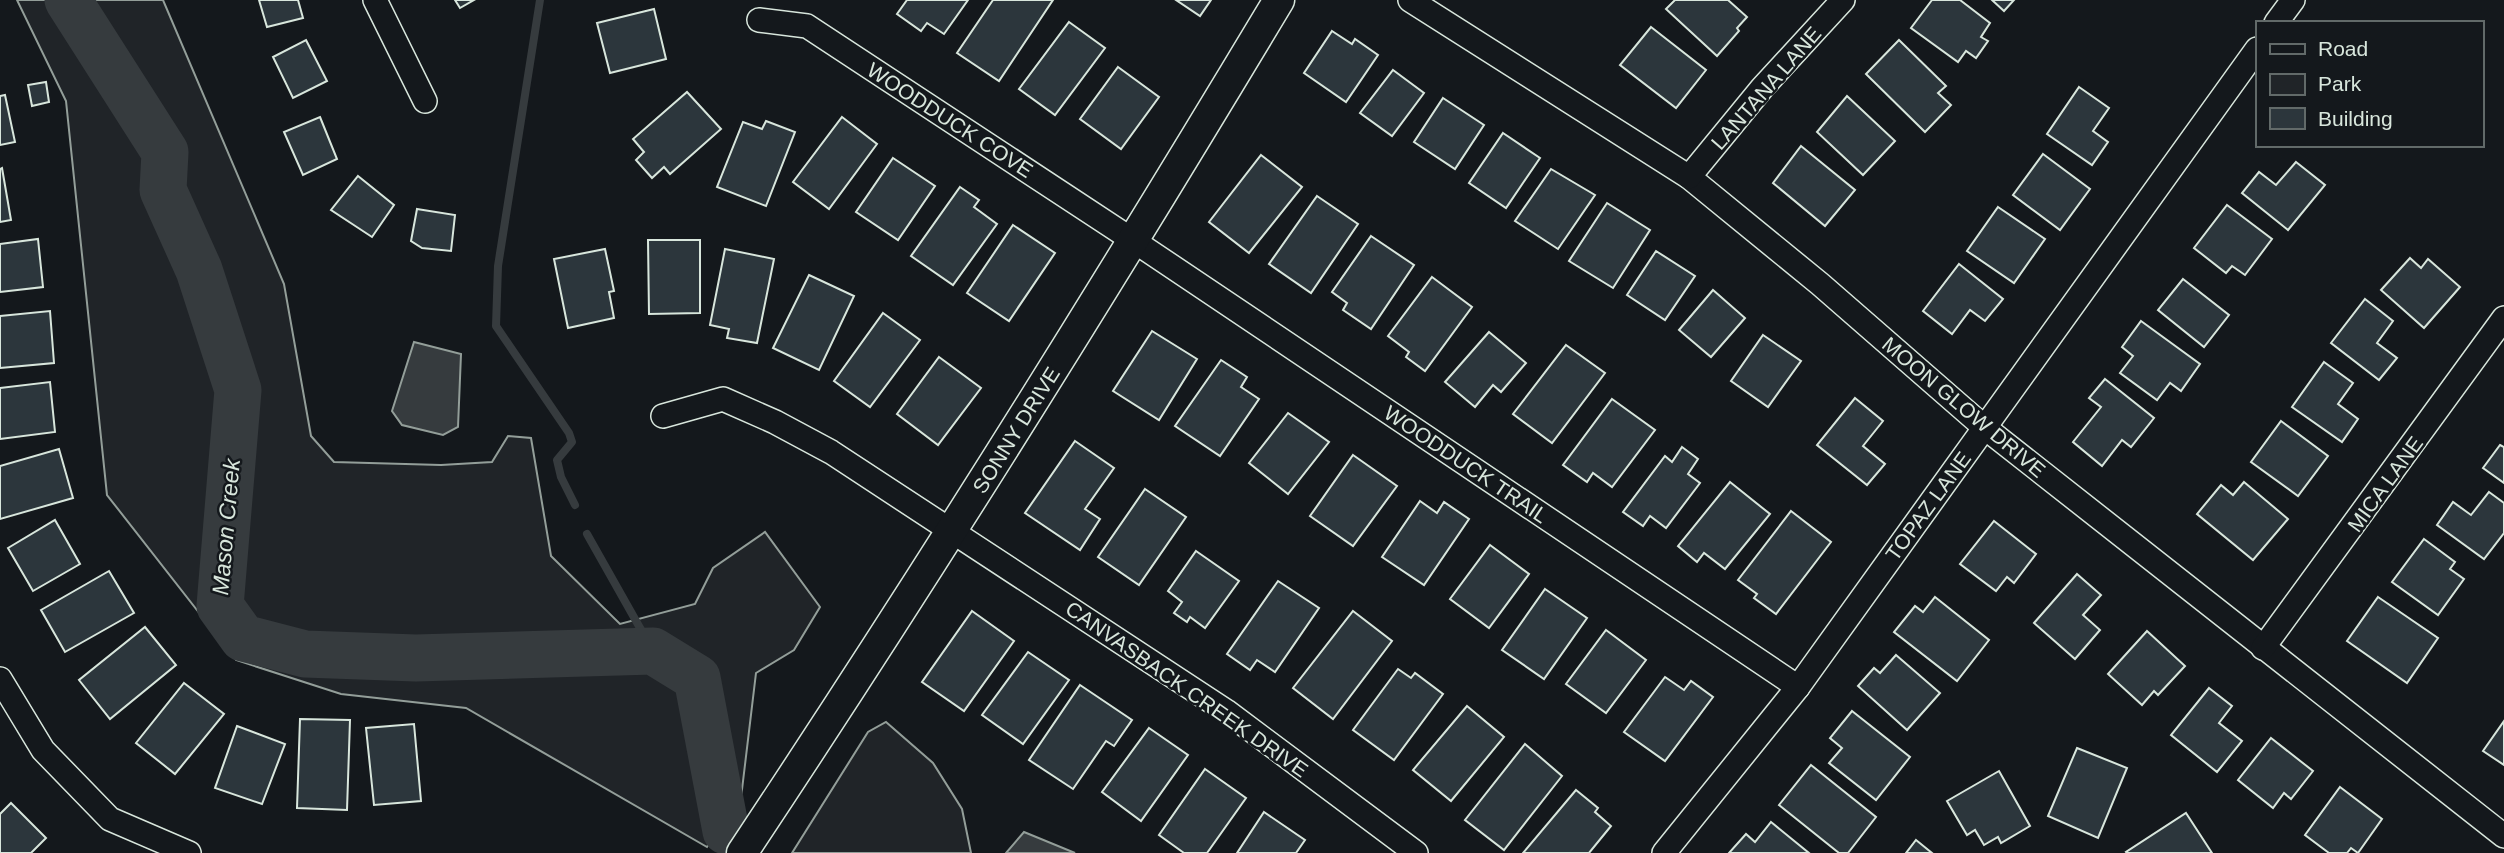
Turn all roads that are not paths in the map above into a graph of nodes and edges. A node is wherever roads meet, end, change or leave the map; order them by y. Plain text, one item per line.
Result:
1 (374, 0) edge
2 (1279, 0) edge
3 (1410, 0) edge
4 (1843, 0) edge
5 (2293, 0) edge
6 (759, 20) dead end
7 (2278, 21) edge
8 (2256, 50) edge
9 (425, 101) dead end
10 (1689, 177) junction
11 (1134, 242) junction
12 (2504, 318) edge
13 (663, 416) dead end
14 (1984, 428) junction
15 (953, 531) junction
16 (2263, 648) junction
17 (0, 679) edge
18 (1798, 687) junction
19 (2504, 836) edge
20 (189, 853) edge
21 (742, 853) edge
22 (1416, 853) edge
23 (1664, 853) edge

1 - 9 street
2 - 11 street, SONNY DRIVE
3 - 10 street, MOON GLOW DRIVE
4 - 10 street, LANTANA LANE
5 - 7 street
6 - 11 street, WOODDUCK COVE
8 - 14 street, TOPAZ LANE
10 - 14 street, MOON GLOW DRIVE
11 - 15 street, SONNY DRIVE
11 - 18 street, WOODDUCK TRAIL
12 - 16 street, MICA LANE
13 - 15 street, CANVASBACK CREEK DRIVE
14 - 16 street, MOON GLOW DRIVE
14 - 18 street, TOPAZ LANE
15 - 21 street, SONNY DRIVE
15 - 22 street, CANVASBACK CREEK DRIVE
16 - 19 street, MOON GLOW DRIVE
17 - 20 street
18 - 23 street, TOPAZ LANE

